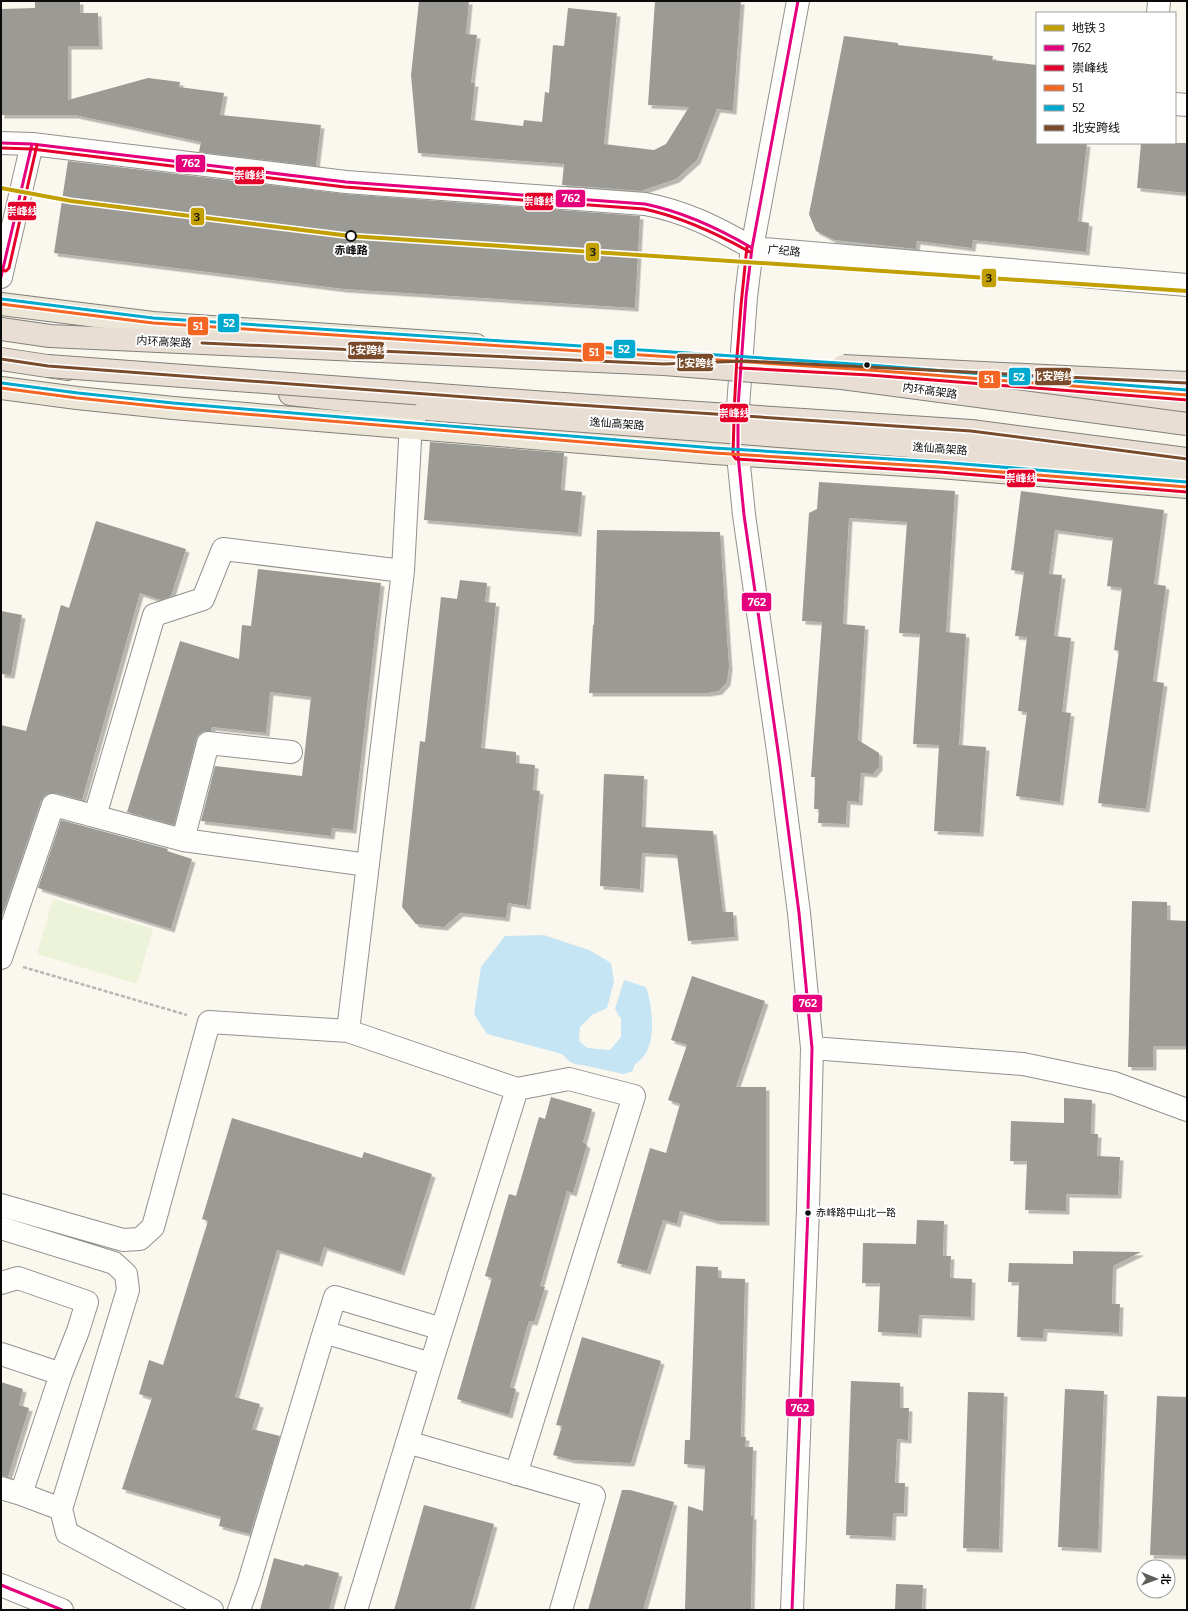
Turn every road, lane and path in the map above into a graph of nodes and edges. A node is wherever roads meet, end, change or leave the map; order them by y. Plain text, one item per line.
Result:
1 (798, 1) edge
2 (1159, 1) edge
3 (1158, 12) edge
4 (1176, 104) edge
5 (1187, 105) edge
6 (1, 143) edge
7 (32, 144) junction
8 (752, 248) junction
9 (2, 269) edge
10 (1187, 285) edge
11 (1, 304) edge
12 (1, 329) edge
13 (1, 359) edge
14 (740, 363) junction
15 (664, 364) junction
16 (48, 366) junction
17 (842, 378) junction
18 (1187, 383) edge
19 (1, 388) edge
20 (1187, 394) edge
21 (1187, 401) edge
22 (1187, 424) edge
23 (410, 440) dead end
24 (738, 455) junction
25 (1187, 459) edge
26 (1187, 474) edge
27 (1187, 487) edge
28 (403, 571) junction
29 (291, 752) dead end
30 (95, 816) junction
31 (183, 840) junction
32 (368, 865) junction
33 (8, 961) edge
34 (209, 1022) junction
35 (348, 1031) junction
36 (812, 1048) junction
37 (517, 1089) junction
38 (1187, 1110) edge
39 (1, 1205) edge
40 (1, 1228) edge
41 (1, 1283) edge
42 (442, 1329) junction
43 (116, 1330) junction
44 (78, 1331) junction
45 (324, 1332) junction
46 (1, 1354) edge
47 (431, 1364) junction
48 (61, 1374) junction
49 (407, 1442) junction
50 (516, 1474) junction
51 (11, 1491) edge
52 (61, 1509) junction
53 (1, 1585) edge
54 (62, 1610) edge
55 (212, 1610) edge
56 (240, 1610) edge
57 (356, 1610) edge
58 (561, 1610) edge
59 (792, 1610) edge

1 - 8 street
2 - 3 street
4 - 5 street
6 - 7 street, 广纪路
7 - 8 street, 广纪路
7 - 9 street
8 - 10 street, 广纪路
8 - 14 street
11 - 14 main road
12 - 15 highway, 内环高架路
13 - 16 highway
14 - 20 main road
14 - 24 street
15 - 17 highway, 内环高架路, bridge
15 - 18 highway, bridge
16 - 25 highway, bridge
16 - 26 highway, 逸仙高架路, bridge
17 - 21 highway, bridge
17 - 22 highway, 内环高架路, bridge
19 - 24 main road
23 - 28 street
24 - 27 main road
24 - 36 street
28 - 30 street
28 - 32 street
29 - 31 street
30 - 31 street
30 - 33 street
31 - 32 street
32 - 35 street
33 - 34 path
34 - 35 street
34 - 39 street
35 - 37 street
36 - 38 street
36 - 59 street
37 - 42 street
37 - 50 street
40 - 43 street
41 - 44 street
42 - 45 street
42 - 47 street
43 - 44 street
43 - 52 street
44 - 48 street
45 - 47 street
45 - 56 street
46 - 48 street
47 - 49 street
48 - 51 street
49 - 50 street
49 - 57 street
50 - 58 street
51 - 52 street
52 - 55 street
53 - 54 street

